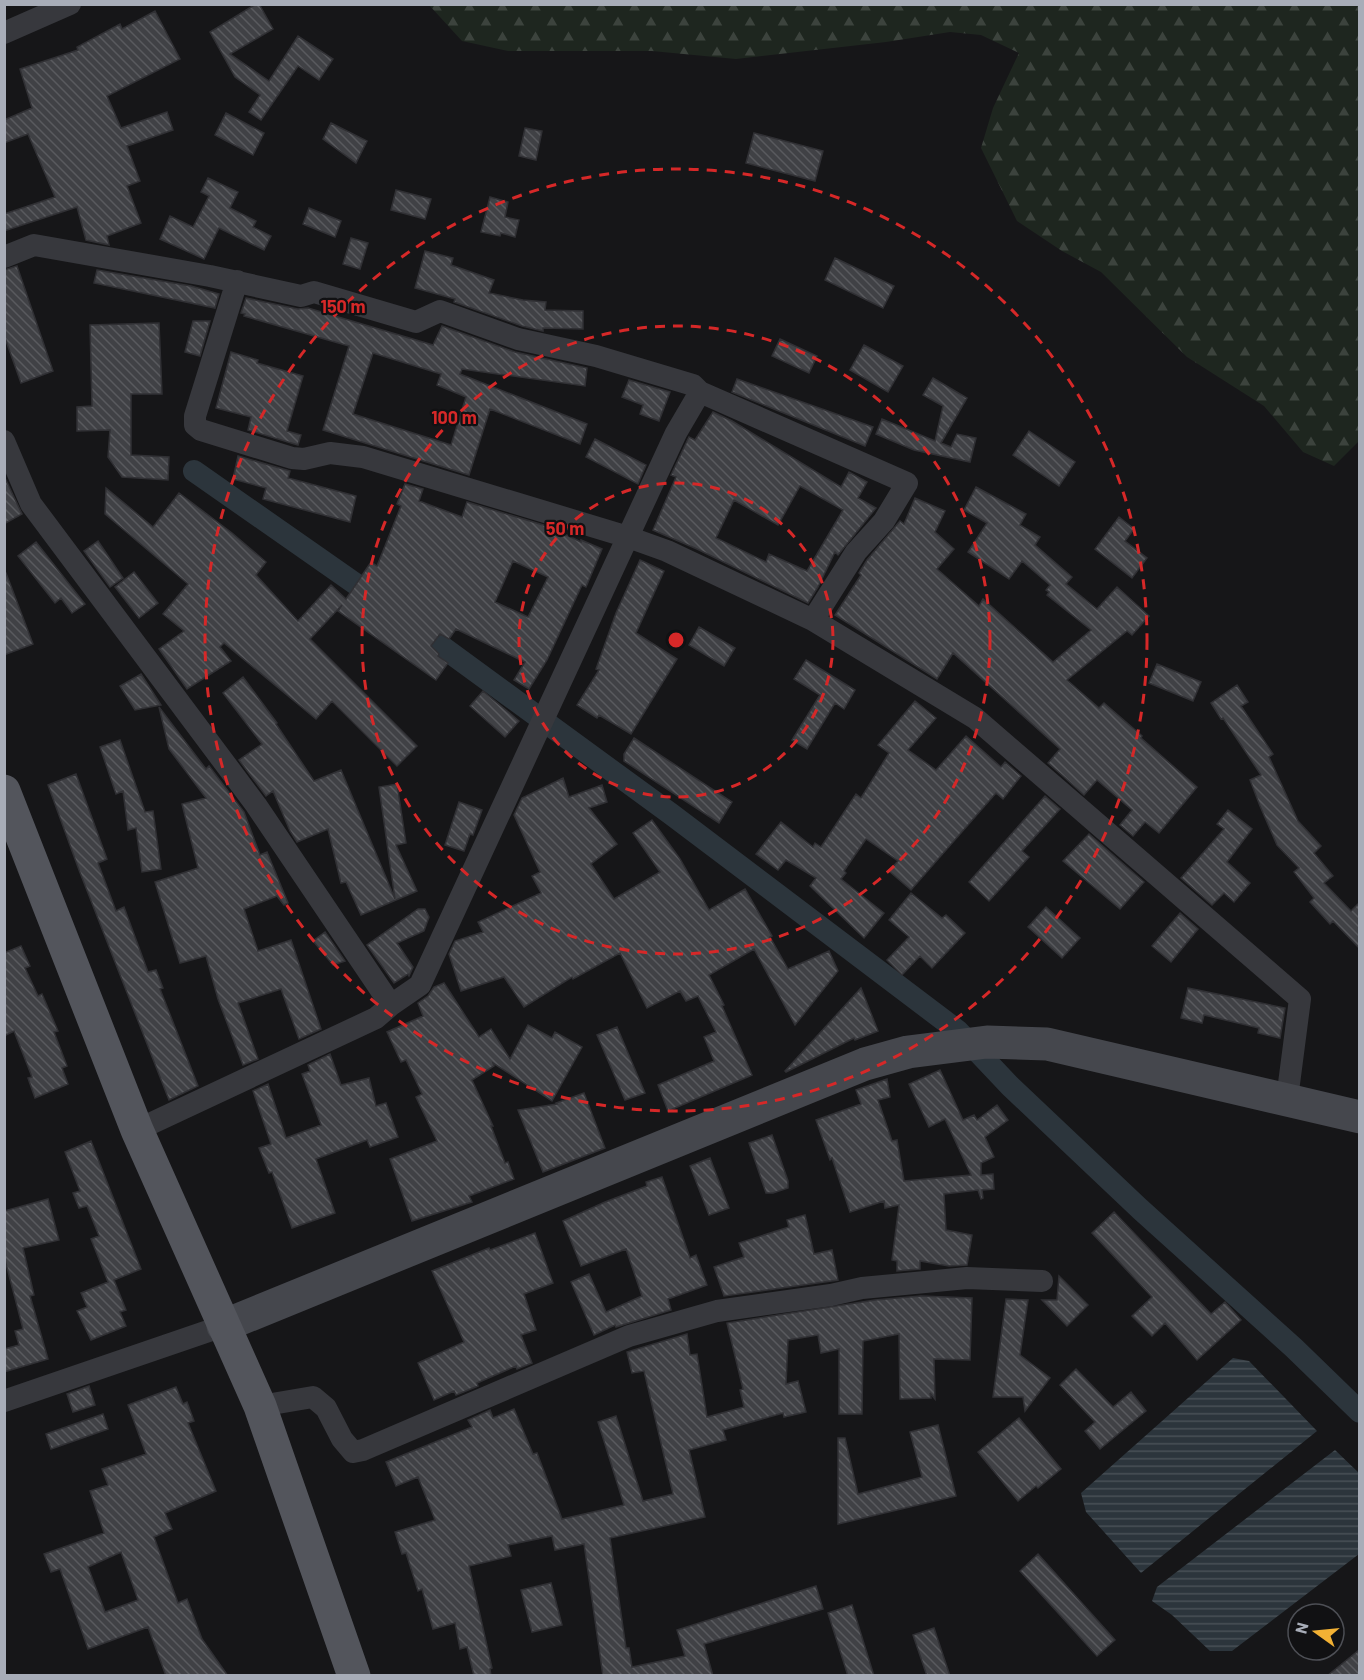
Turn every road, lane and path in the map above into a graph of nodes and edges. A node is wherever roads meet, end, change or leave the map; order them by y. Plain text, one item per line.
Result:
1 (70, 4) edge
2 (4, 33) edge
3 (4, 257) edge
4 (237, 281) junction
5 (700, 392) junction
6 (4, 441) edge
7 (628, 537) junction
8 (813, 620) junction
9 (4, 791) edge
10 (391, 1005) junction
11 (1287, 1099) junction
12 (1359, 1117) edge
13 (137, 1130) junction
14 (1042, 1281) dead end
15 (223, 1326) junction
16 (4, 1401) edge
17 (260, 1406) junction
18 (354, 1676) edge

1 - 2 street
3 - 4 street
4 - 5 street
4 - 7 street
5 - 7 street
5 - 8 street
6 - 10 street
7 - 8 street
7 - 10 street
8 - 11 street
9 - 13 main road
10 - 13 street
11 - 12 main road
11 - 15 main road
13 - 15 main road
14 - 17 street
15 - 16 street
15 - 17 main road
17 - 18 main road

